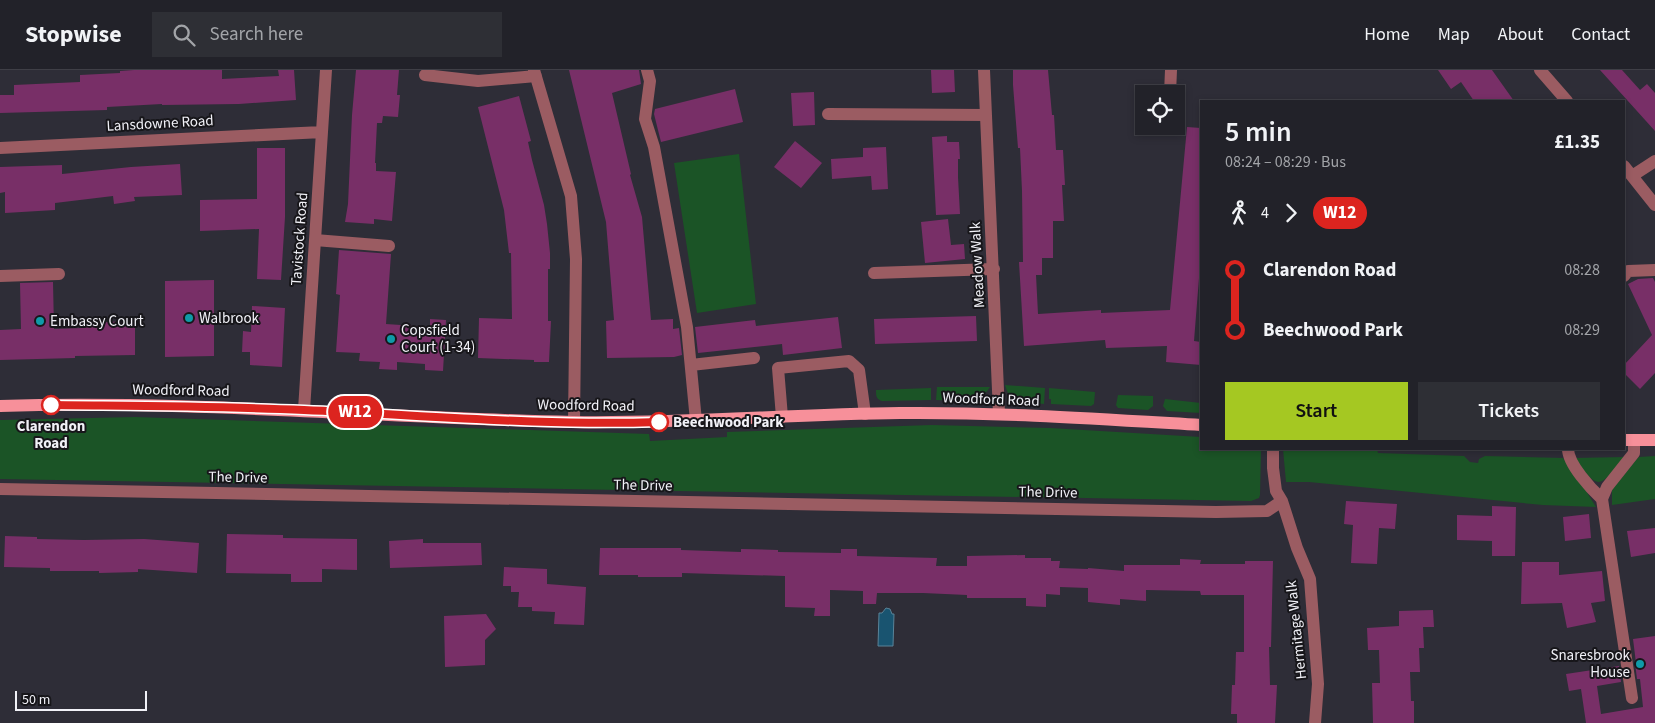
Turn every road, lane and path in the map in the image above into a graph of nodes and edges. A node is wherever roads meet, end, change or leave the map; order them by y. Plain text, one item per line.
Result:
1 (326, 70) edge
2 (647, 70) edge
3 (984, 70) edge
4 (1172, 70) edge
5 (1540, 70) edge
6 (535, 73) edge
7 (425, 75) dead end
8 (1171, 85) edge
9 (1566, 100) edge
10 (828, 114) dead end
11 (986, 115) junction
12 (322, 132) junction
13 (0, 148) edge
14 (1655, 160) edge
15 (1625, 167) edge
16 (1632, 176) junction
17 (1655, 205) edge
18 (315, 240) junction
19 (389, 246) dead end
20 (994, 269) junction
21 (1655, 270) edge
22 (874, 273) dead end
23 (60, 274) dead end
24 (1625, 275) edge
25 (0, 276) edge
26 (754, 358) dead end
27 (691, 365) junction
28 (0, 406) edge
29 (304, 410) junction
30 (865, 414) junction
31 (999, 414) junction
32 (782, 417) junction
33 (696, 420) junction
34 (574, 422) junction
35 (1200, 425) edge
36 (1629, 440) edge
37 (1655, 440) edge
38 (1272, 450) edge
39 (1568, 450) edge
40 (0, 489) edge
41 (1602, 499) junction
42 (1282, 501) junction
43 (1632, 698) dead end
44 (1315, 723) edge

1 - 12 street, Tavistock Road
2 - 27 street
3 - 11 street, Meadow Walk
4 - 8 street
5 - 9 street
6 - 7 street
6 - 34 street
10 - 11 street
11 - 20 street, Meadow Walk
12 - 13 street, Lansdowne Road
12 - 18 street, Tavistock Road
14 - 16 street
15 - 16 street
16 - 17 street
18 - 19 street
18 - 29 street, Tavistock Road
20 - 22 street
20 - 31 street, Meadow Walk
21 - 24 street
23 - 25 street
26 - 27 street
27 - 33 street
28 - 29 main road, Woodford Road
29 - 34 main road, Woodford Road
30 - 31 main road, Woodford Road
30 - 32 main road, Woodford Road
30 - 32 street
31 - 35 main road, Woodford Road
32 - 33 main road, Woodford Road
33 - 34 main road, Woodford Road
36 - 37 main road
36 - 41 street
38 - 42 street, Hermitage Walk
39 - 41 street
40 - 42 street, The Drive
41 - 43 street
42 - 44 street, Hermitage Walk

